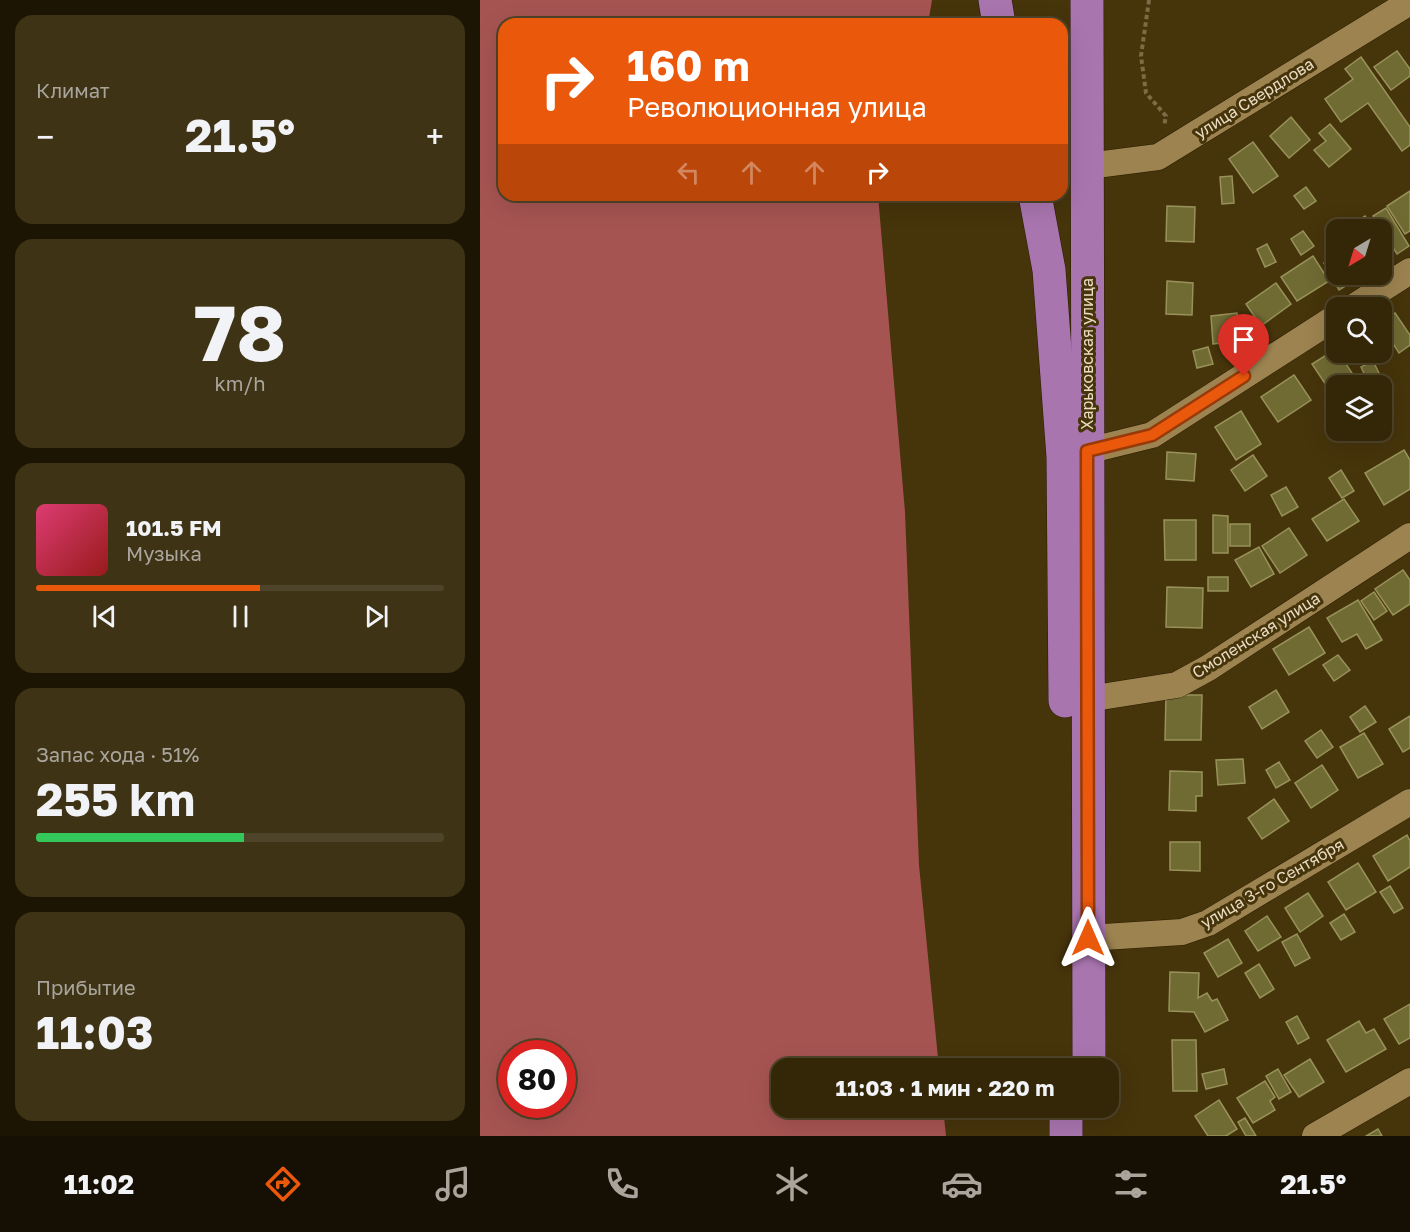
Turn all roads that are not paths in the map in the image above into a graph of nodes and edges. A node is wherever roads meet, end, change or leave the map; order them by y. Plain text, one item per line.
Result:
1 (995, 0) edge
2 (1087, 0) edge
3 (1410, 2) edge
4 (998, 18) edge
5 (1088, 166) junction
6 (1036, 201) edge
7 (1410, 271) edge
8 (1369, 297) edge
9 (1326, 323) edge
10 (1087, 451) junction
11 (1410, 536) edge
12 (1088, 699) junction
13 (1410, 802) edge
14 (1088, 938) junction
15 (1066, 1058) edge
16 (1089, 1058) edge
17 (1410, 1081) edge
18 (1066, 1118) edge
19 (1089, 1118) edge
20 (1066, 1136) edge
21 (1089, 1136) edge
22 (1315, 1136) edge

1 - 4 highway
2 - 5 highway, Харьковская улица
3 - 5 street, улица Свердлова
5 - 10 highway, Харьковская улица
6 - 15 highway, Харьковская улица
7 - 8 street
9 - 10 street
10 - 12 highway, Харьковская улица
11 - 12 street, Смоленская улица
12 - 14 highway, Харьковская улица
13 - 14 street, улица 3-го Сентября
14 - 16 highway, Харьковская улица
17 - 22 street
18 - 20 highway
19 - 21 highway

